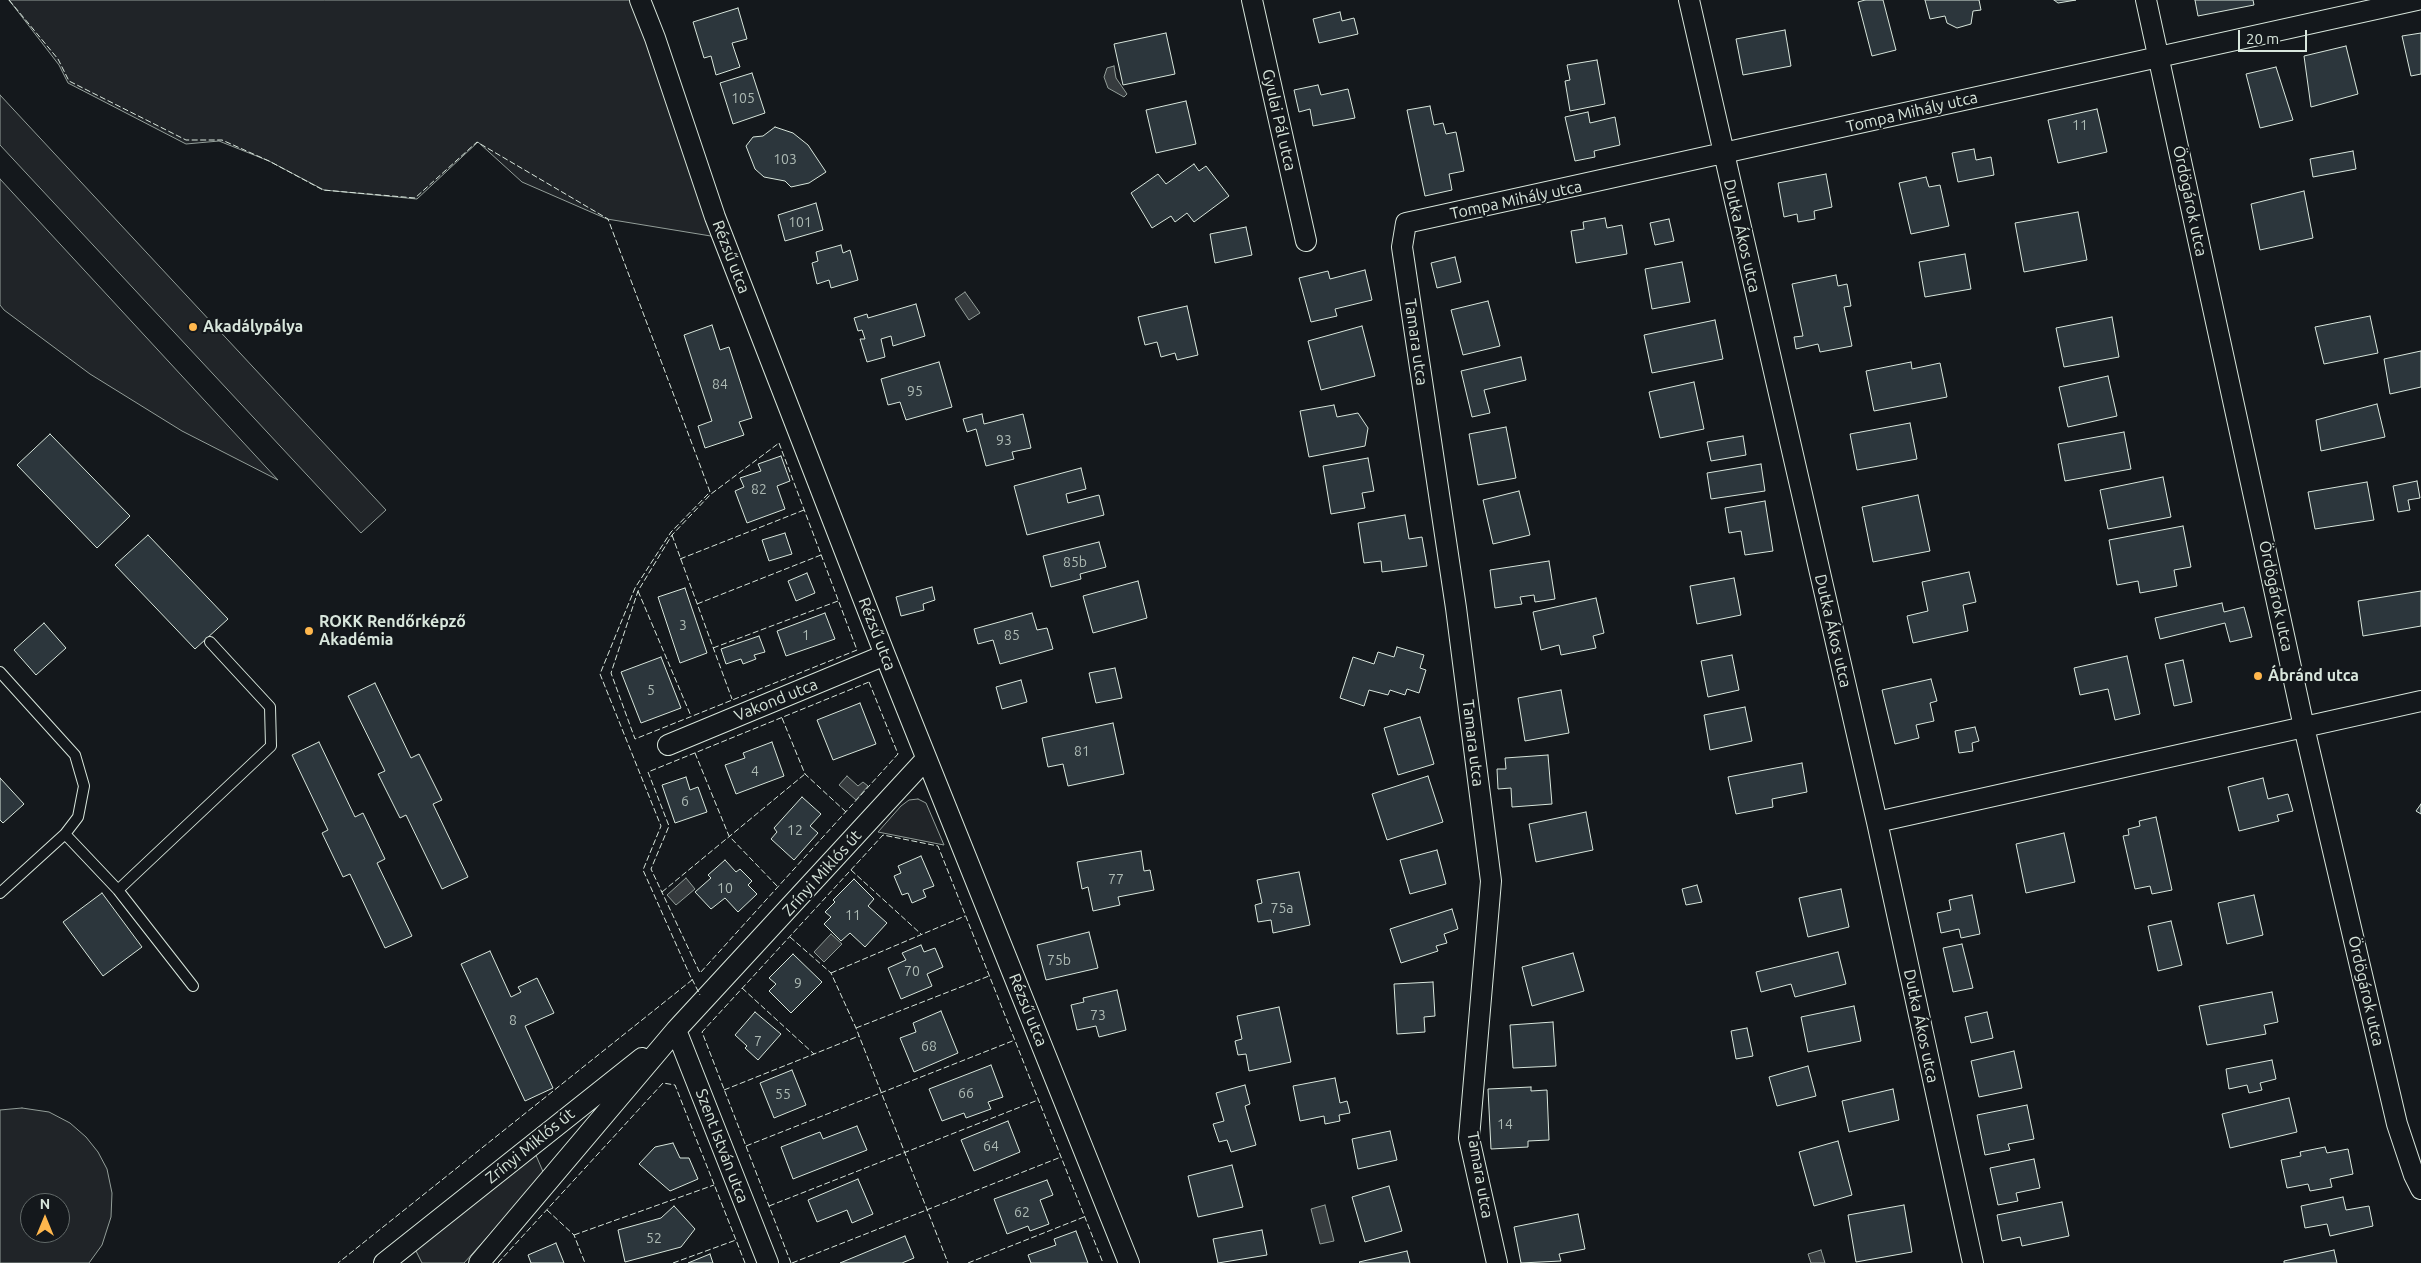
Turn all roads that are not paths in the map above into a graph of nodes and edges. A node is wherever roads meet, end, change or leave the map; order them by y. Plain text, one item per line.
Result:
1 (640, 0) edge
2 (1252, 0) edge
3 (1689, 0) edge
4 (2146, 0) edge
5 (2417, 0) edge
6 (2160, 58) junction
7 (1724, 154) junction
8 (1406, 223) joint
9 (1306, 240) dead end
10 (210, 642) dead end
11 (885, 655) junction
12 (0, 672) edge
13 (2421, 701) edge
14 (2304, 727) junction
15 (668, 745) dead end
16 (926, 759) junction
17 (1876, 822) junction
18 (66, 834) junction
19 (118, 890) junction
20 (0, 893) edge
21 (193, 986) dead end
22 (676, 1030) junction
23 (2421, 1188) edge
24 (405, 1256) edge
25 (384, 1263) edge
26 (479, 1263) edge
27 (768, 1263) edge
28 (1129, 1263) edge
29 (1497, 1263) edge
30 (1973, 1263) edge

1 - 11 street, Rézsű utca
2 - 9 street, Gyulai Pál utca
3 - 7 street, Dutka Ákos utca
4 - 6 street, Ördögárok utca
5 - 6 street, Tompa Mihály utca
6 - 7 street, Tompa Mihály utca
6 - 14 street, Ördögárok utca
7 - 8 street, Tompa Mihály utca
7 - 17 street, Dutka Ákos utca
8 - 29 street, Tamara utca
10 - 19 lane
11 - 15 street, Vakond utca
11 - 16 street, Rézsű utca
12 - 18 lane
13 - 14 street
14 - 17 street
14 - 23 street, Ördögárok utca
16 - 22 street, Zrínyi Miklós út
16 - 28 street, Rézsű utca
17 - 30 street, Dutka Ákos utca
18 - 19 lane
18 - 20 lane
19 - 21 lane
22 - 24 street, Zrínyi Miklós út
22 - 26 street, Zrínyi Miklós út
22 - 27 street, Szent István utca
24 - 25 street, Zrínyi Miklós út

